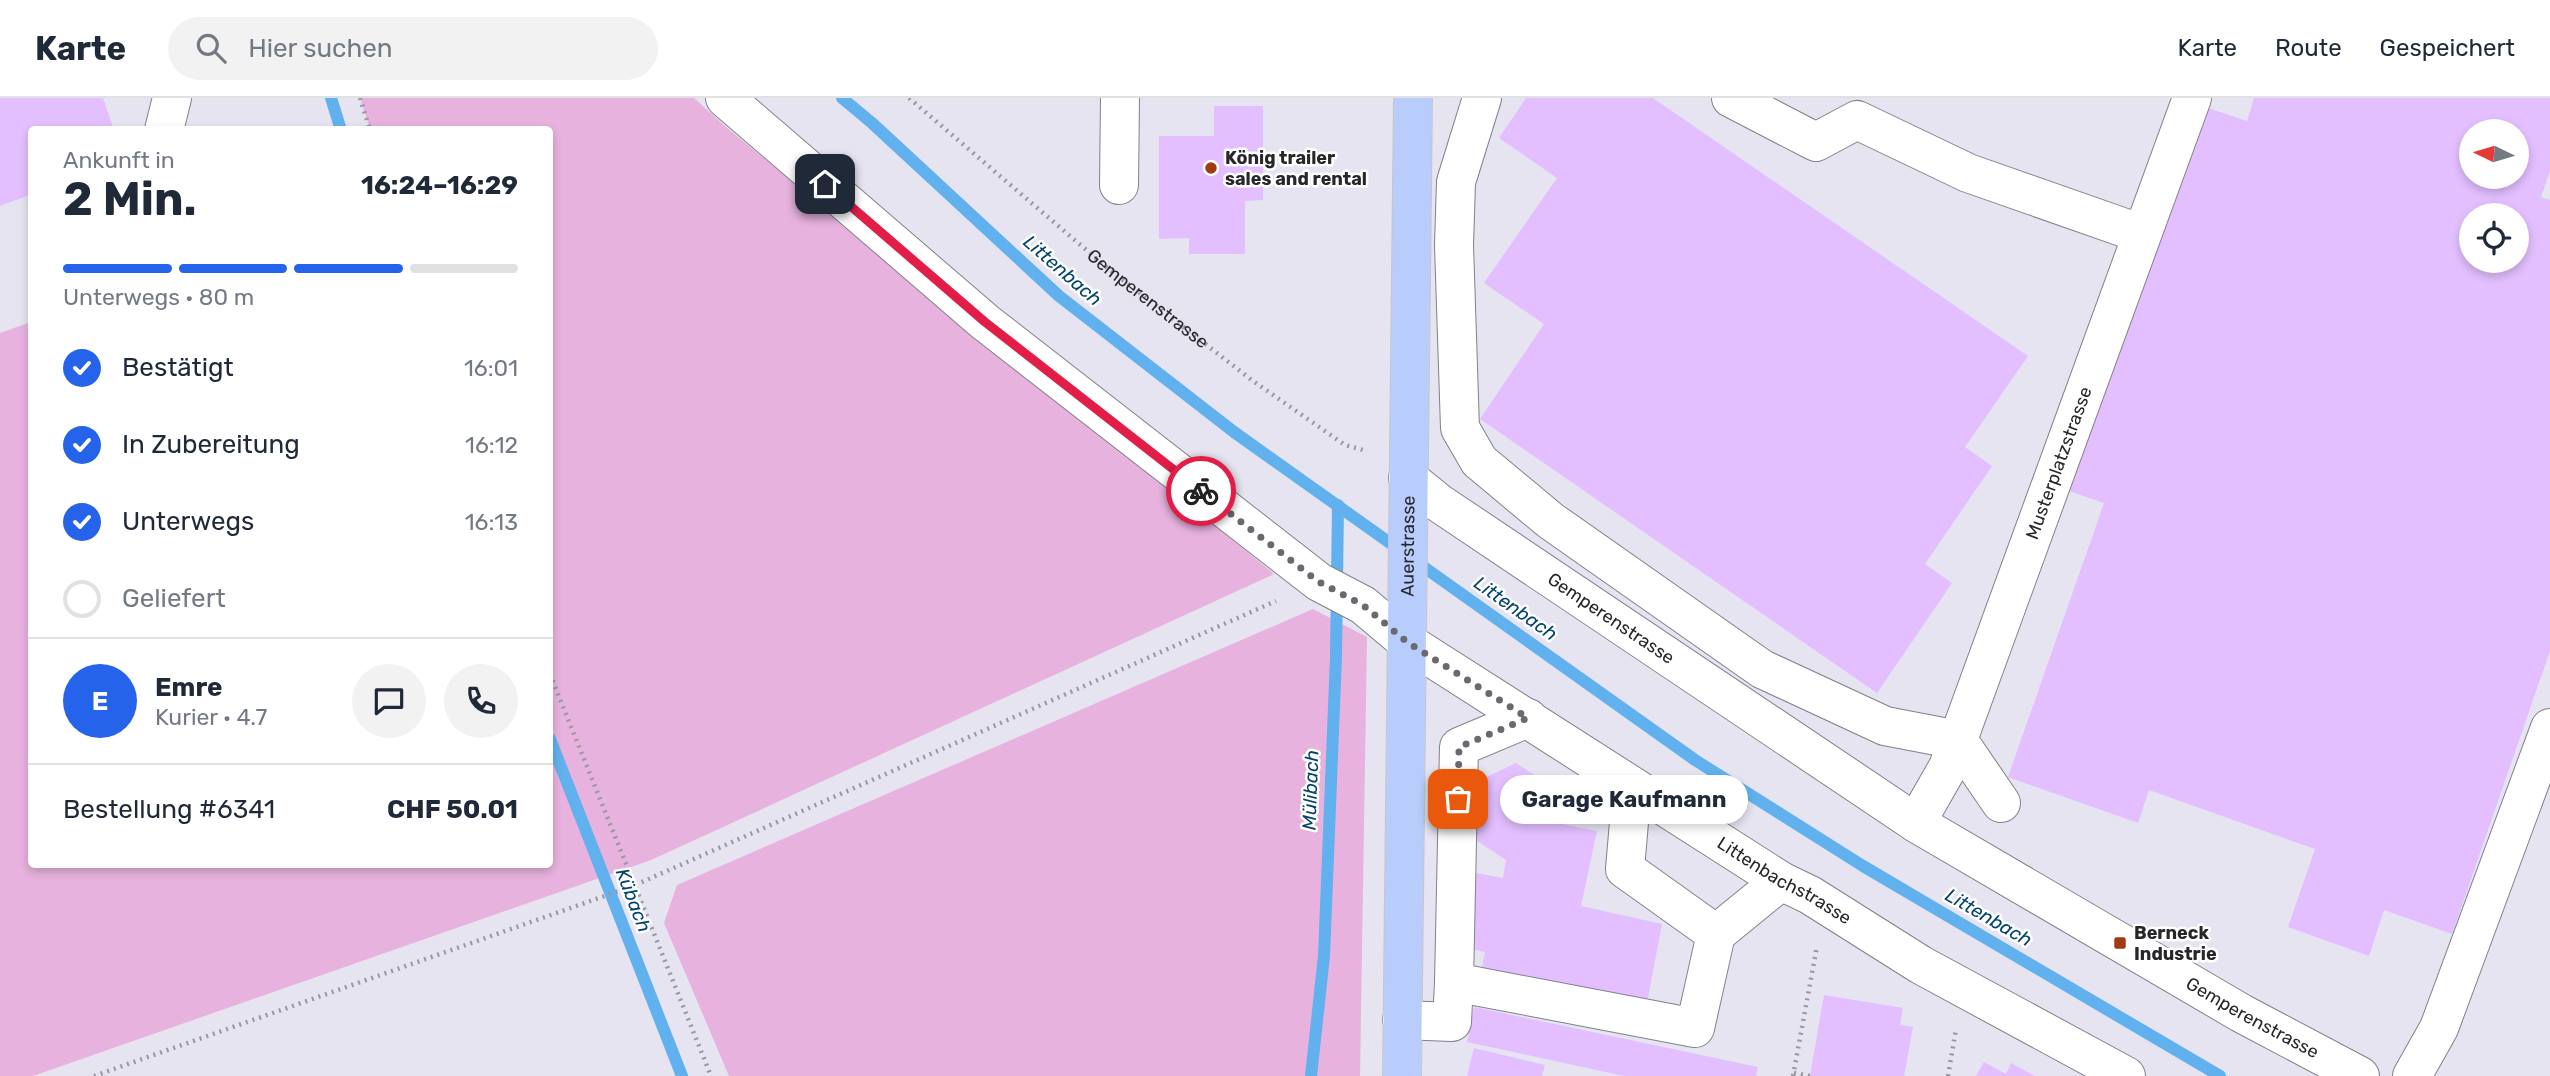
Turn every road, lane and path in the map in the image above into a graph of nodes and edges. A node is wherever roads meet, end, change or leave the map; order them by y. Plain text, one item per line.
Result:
1 (172, 98) edge
2 (360, 98) edge
3 (725, 98) edge
4 (909, 98) edge
5 (1120, 98) edge
6 (1413, 98) edge
7 (1482, 98) edge
8 (1731, 98) edge
9 (2192, 98) edge
10 (165, 126) edge
11 (369, 126) edge
12 (1119, 185) dead end
13 (1411, 222) junction
14 (1455, 225) junction
15 (2142, 234) junction
16 (1408, 478) junction
17 (1319, 582) junction
18 (1407, 642) junction
19 (553, 682) edge
20 (1528, 718) junction
21 (2550, 728) edge
22 (1958, 740) junction
23 (1632, 787) junction
24 (2001, 803) dead end
25 (1916, 822) junction
26 (1781, 881) junction
27 (633, 886) junction
28 (1824, 904) junction
29 (1716, 934) junction
30 (1454, 982) junction
31 (1402, 1020) junction
32 (1794, 1074) edge
33 (94, 1076) edge
34 (711, 1076) edge
35 (1402, 1076) edge
36 (1810, 1076) edge
37 (2126, 1076) edge
38 (2360, 1076) edge
39 (2412, 1076) edge

1 - 10 street
2 - 11 path
3 - 17 street, Littenbachstrasse
4 - 16 path, Gemperenstrasse
5 - 12 street
6 - 13 main road, Auerstrasse
7 - 14 street
8 - 15 street
9 - 15 street, Musterplatzstrasse
13 - 14 street
13 - 16 main road, Auerstrasse
14 - 22 street
15 - 22 street, Musterplatzstrasse
16 - 18 main road, Auerstrasse
16 - 25 street, Gemperenstrasse
17 - 18 street, Littenbachstrasse
17 - 27 path
18 - 20 street, Littenbachstrasse
18 - 31 main road, Auerstrasse
19 - 27 path
20 - 23 street, Littenbachstrasse
20 - 30 street
21 - 39 street
22 - 24 street
22 - 25 street, Musterplatzstrasse
23 - 26 street, Littenbachstrasse
23 - 29 street
25 - 38 street, Gemperenstrasse
26 - 28 street, Littenbachstrasse
26 - 29 street
27 - 33 path
27 - 34 path
28 - 32 path
28 - 37 street, Littenbachstrasse
29 - 30 street
30 - 31 street
31 - 35 main road, Auerstrasse
32 - 36 path

